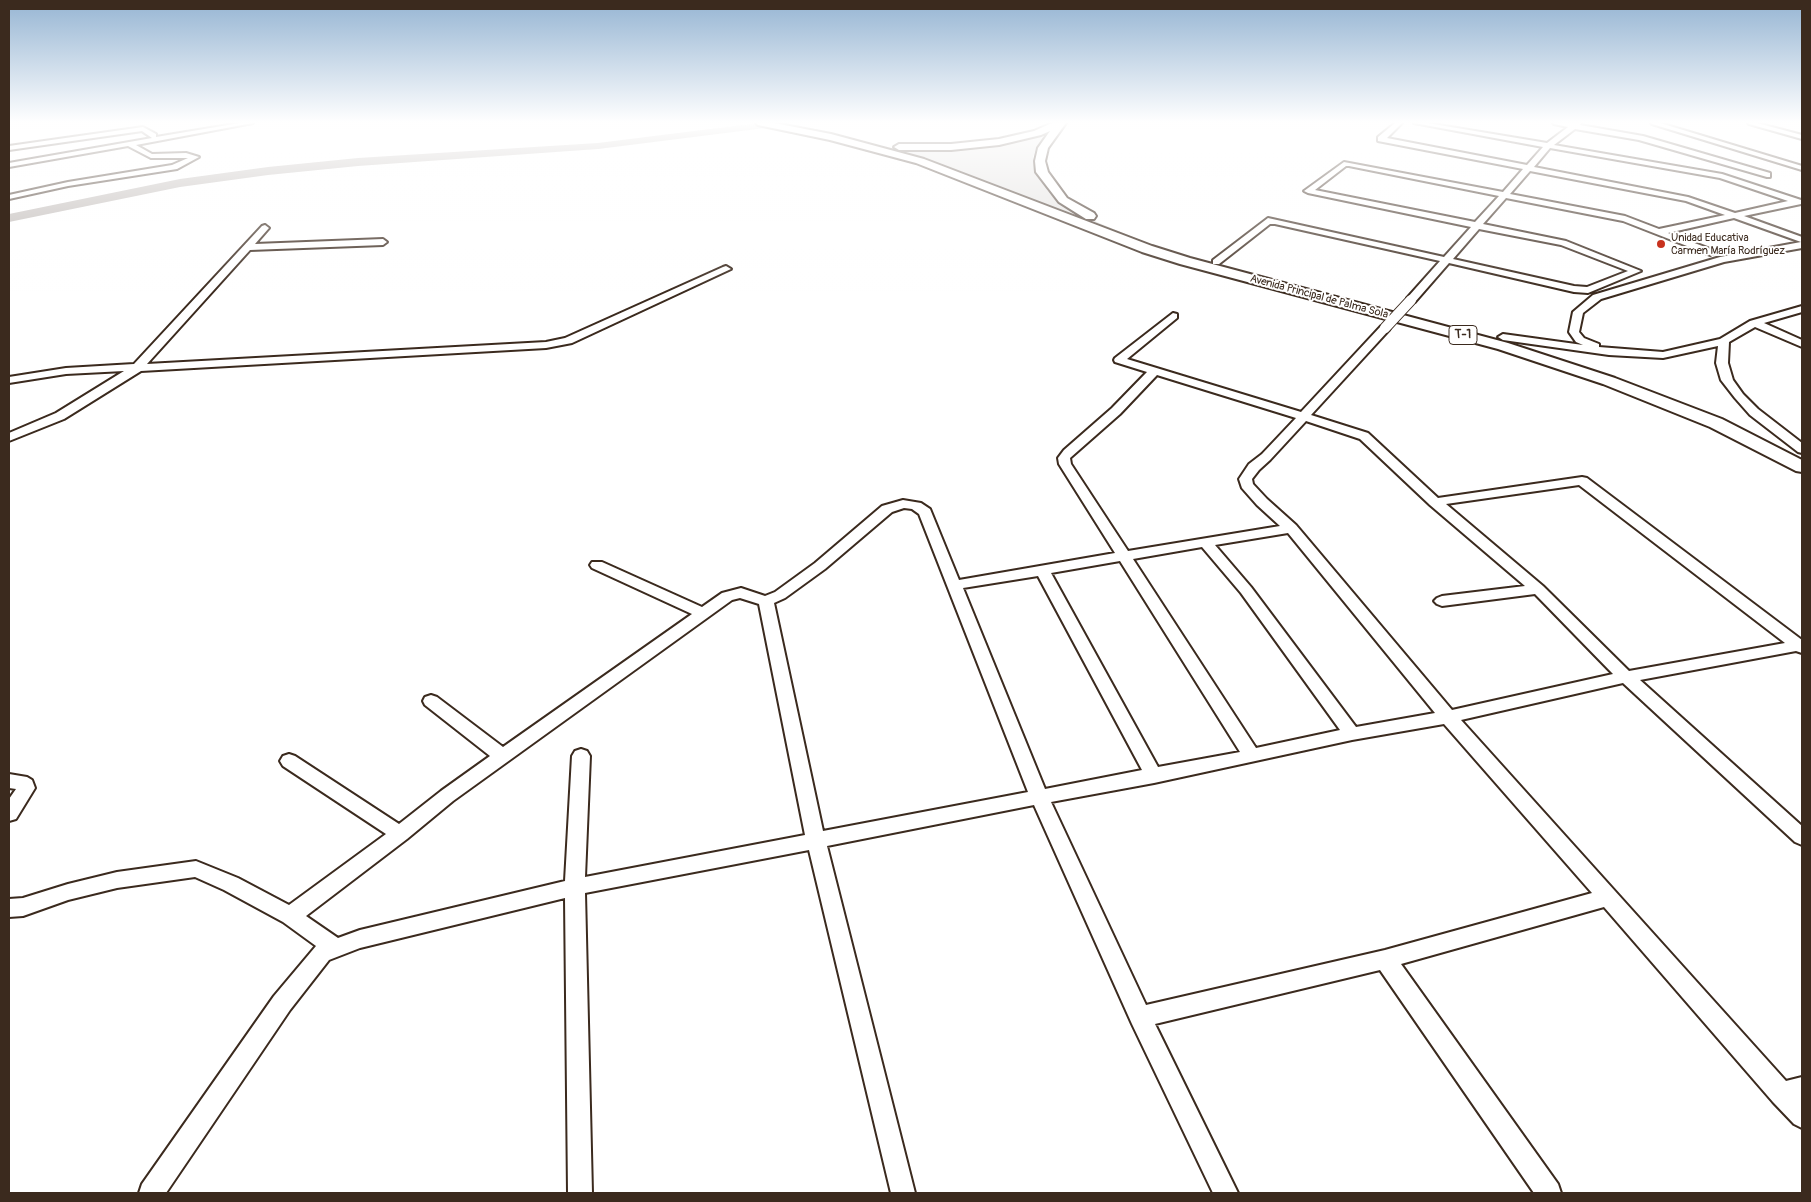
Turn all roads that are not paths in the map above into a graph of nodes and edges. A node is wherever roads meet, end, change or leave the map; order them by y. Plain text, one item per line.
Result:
1 (99, 179) edge
2 (968, 179) edge
3 (1047, 179) edge
4 (1324, 179) edge
5 (1425, 179) edge
6 (1519, 179) edge
7 (1591, 179) edge
8 (1731, 179) edge
9 (1505, 195) junction
10 (9, 196) edge
11 (1800, 202) edge
12 (1736, 216) junction
13 (1478, 227) junction
14 (264, 228) dead end
15 (1659, 232) junction
16 (1802, 240) edge
17 (383, 242) dead end
18 (1802, 245) edge
19 (248, 247) junction
20 (1710, 252) dead end
21 (1445, 261) junction
22 (1216, 262) junction
23 (726, 269) dead end
24 (1802, 309) edge
25 (1173, 316) dead end
26 (1754, 323) junction
27 (1503, 337) junction
28 (1724, 341) junction
29 (1802, 344) edge
30 (1609, 352) junction
31 (137, 368) junction
32 (1154, 371) junction
33 (9, 380) edge
34 (1303, 416) junction
35 (9, 437) edge
36 (1802, 449) edge
37 (1802, 455) edge
38 (1802, 467) edge
39 (1435, 502) junction
40 (1291, 528) junction
41 (1206, 543) junction
42 (1124, 555) junction
43 (597, 565) dead end
44 (1043, 572) junction
45 (955, 586) junction
46 (1538, 589) junction
47 (766, 601) junction
48 (1442, 601) dead end
49 (703, 613) junction
50 (1801, 646) edge
51 (1626, 677) junction
52 (431, 701) dead end
53 (1448, 717) junction
54 (1352, 734) junction
55 (502, 756) junction
56 (580, 756) dead end
57 (1252, 756) junction
58 (289, 761) dead end
59 (1154, 776) junction
60 (9, 781) edge
61 (1040, 798) junction
62 (9, 814) edge
63 (400, 834) junction
64 (1802, 838) edge
65 (816, 841) junction
66 (575, 887) junction
67 (1608, 896) junction
68 (9, 908) edge
69 (290, 916) junction
70 (336, 948) junction
71 (1385, 959) junction
72 (1140, 1017) junction
73 (1791, 1091) edge
74 (1802, 1116) edge
75 (151, 1193) edge
76 (580, 1193) edge
77 (903, 1193) edge
78 (1226, 1193) edge
79 (1549, 1193) edge

1 - 10 street
2 - 38 highway, Avenida Principal de Palma Sola / T-1
3 - 22 highway, Avenida Principal de Palma Sola / T-1
4 - 13 street
5 - 9 street
6 - 9 street
7 - 12 street
8 - 11 street
9 - 13 street
9 - 15 street
11 - 12 street
12 - 15 street
12 - 16 street
13 - 21 street
13 - 21 street
14 - 19 street
15 - 20 street
17 - 19 street
18 - 30 street
19 - 31 street
21 - 22 street
21 - 34 street, bridge
22 - 27 highway, Avenida Principal de Palma Sola / T-1
23 - 31 street
24 - 26 street
25 - 32 street
26 - 28 street
26 - 29 street
27 - 30 street
27 - 37 highway, Avenida Principal de Palma Sola / T-1
28 - 30 street
28 - 36 street
31 - 33 street
31 - 35 street
32 - 34 street
32 - 42 street
34 - 39 street
34 - 40 street
39 - 46 street
39 - 50 street
40 - 41 street
40 - 53 street
41 - 42 street
41 - 54 street
42 - 44 street
42 - 57 street
43 - 49 street
44 - 45 street
44 - 59 street
45 - 47 street
45 - 61 street
46 - 48 street
46 - 51 street
47 - 49 street
47 - 65 street
49 - 55 street
50 - 51 street
51 - 53 street
51 - 64 street
52 - 55 street
53 - 54 street
53 - 67 street
54 - 57 street
55 - 63 street
56 - 66 street
57 - 59 street
58 - 63 street
59 - 61 street
60 - 62 street
61 - 65 street
61 - 72 street
63 - 69 street
65 - 66 street
65 - 77 street
66 - 70 street
66 - 76 street
67 - 71 street
67 - 73 street
68 - 69 street
69 - 70 street
70 - 75 street
71 - 72 street
71 - 79 street
72 - 78 street
73 - 74 street

